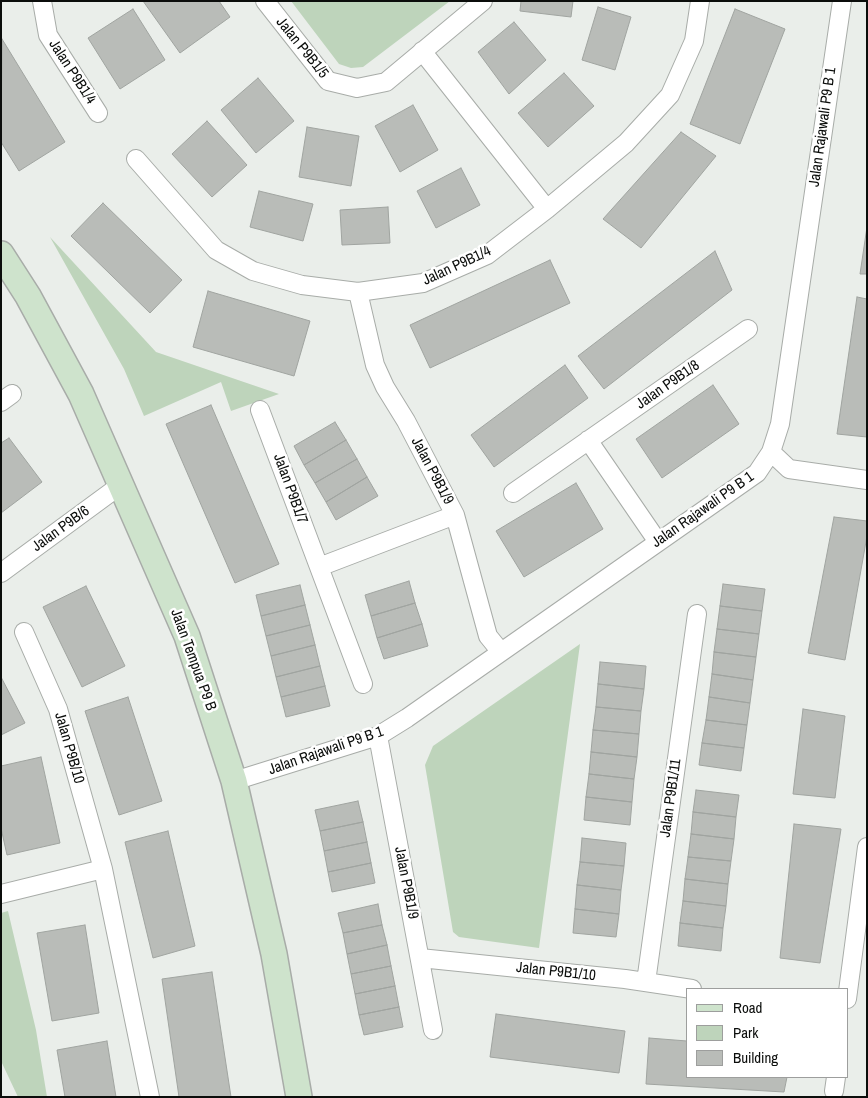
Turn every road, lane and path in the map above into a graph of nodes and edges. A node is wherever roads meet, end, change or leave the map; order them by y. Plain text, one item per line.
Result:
1 (42, 1) edge
2 (265, 1) edge
3 (483, 1) edge
4 (700, 1) edge
5 (842, 1) edge
6 (422, 51) junction
7 (98, 113) dead end
8 (136, 159) dead end
9 (547, 209) junction
10 (1, 254) edge
11 (358, 292) junction
12 (748, 329) dead end
13 (260, 410) dead end
14 (588, 440) junction
15 (771, 452) junction
16 (867, 480) edge
17 (122, 484) junction
18 (513, 492) dead end
19 (455, 516) junction
20 (658, 542) junction
21 (319, 568) junction
22 (1, 573) edge
23 (697, 614) dead end
24 (24, 632) dead end
25 (501, 652) junction
26 (363, 684) dead end
27 (378, 736) junction
28 (234, 781) junction
29 (867, 848) edge
30 (103, 868) junction
31 (1, 894) edge
32 (420, 958) junction
33 (646, 982) junction
34 (686, 988) edge
35 (848, 991) edge
36 (433, 1030) dead end
37 (150, 1097) edge
38 (299, 1097) edge

1 - 7 street, Jalan P9B1/4
2 - 6 street, Jalan P9B1/5
3 - 6 street, Jalan P9B1/5
4 - 9 street, Jalan P9B1/4
5 - 15 street, Jalan Rajawali P9 B 1
6 - 9 street
8 - 11 street, Jalan P9B1/4
9 - 11 street, Jalan P9B1/4
10 - 17 street, Jalan Tempua P9 B
11 - 19 street, Jalan P9B1/9
12 - 14 street, Jalan P9B1/8
13 - 21 street, Jalan P9B1/7
14 - 18 street, Jalan P9B1/8
14 - 20 street
15 - 16 street
15 - 20 street, Jalan Rajawali P9 B 1
17 - 22 street, Jalan P9B/6
17 - 28 street, Jalan Tempua P9 B
19 - 21 street
19 - 25 street, Jalan P9B1/9
20 - 25 street, Jalan Rajawali P9 B 1
21 - 26 street, Jalan P9B1/7
23 - 33 street, Jalan P9B1/11
24 - 30 street, Jalan P9B/10
25 - 27 street, Jalan Rajawali P9 B 1
27 - 28 street, Jalan Rajawali P9 B 1
27 - 32 street, Jalan P9B1/9
28 - 38 street, Jalan Tempua P9 B
29 - 35 street
30 - 31 street
30 - 37 street, Jalan P9B/10
32 - 33 street, Jalan P9B1/10
32 - 36 street, Jalan P9B1/9
33 - 34 street, Jalan P9B1/10

